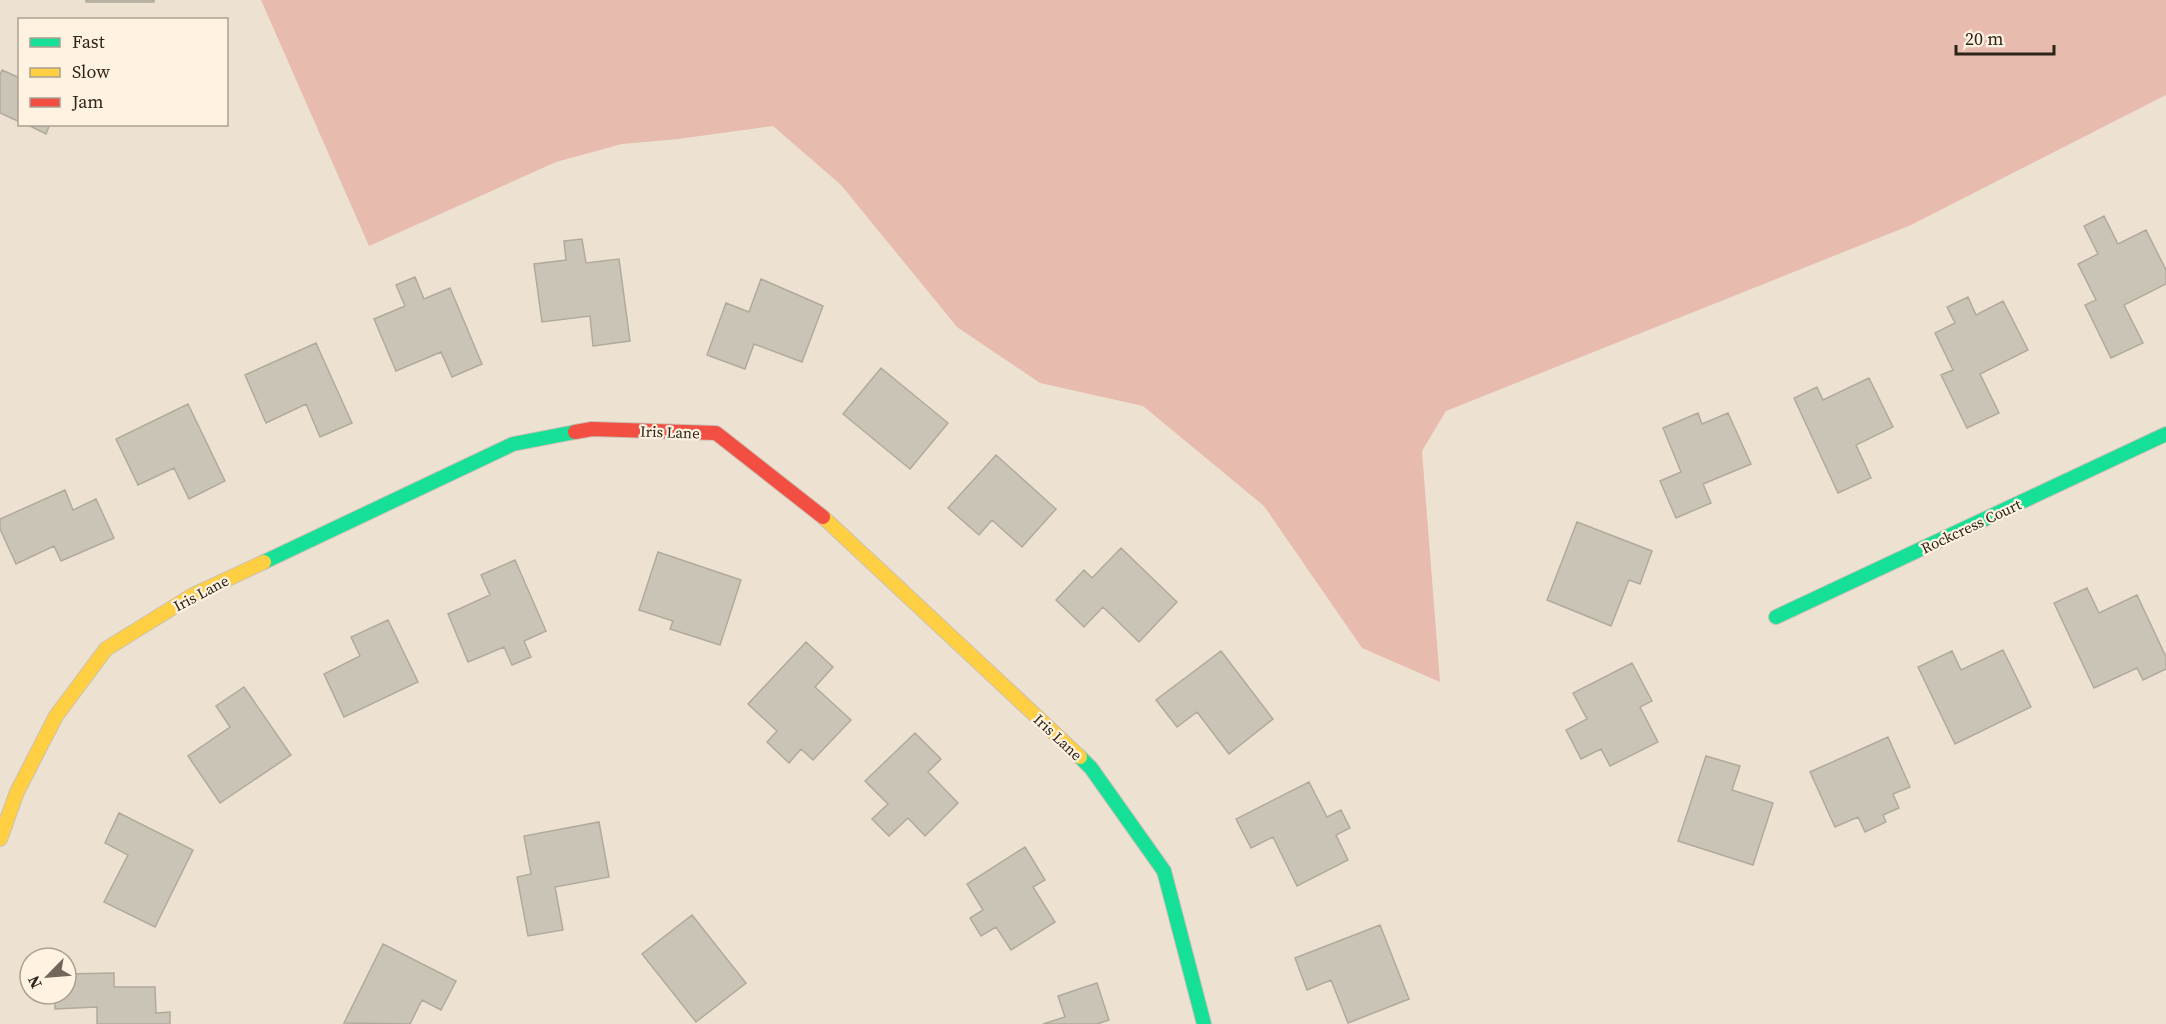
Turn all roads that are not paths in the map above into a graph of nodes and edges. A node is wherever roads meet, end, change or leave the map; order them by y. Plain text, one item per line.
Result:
1 (2166, 434) edge
2 (1776, 617) dead end
3 (0, 839) edge
4 (1204, 1024) edge

1 - 2 street, Rockcress Court
3 - 4 street, Iris Lane

